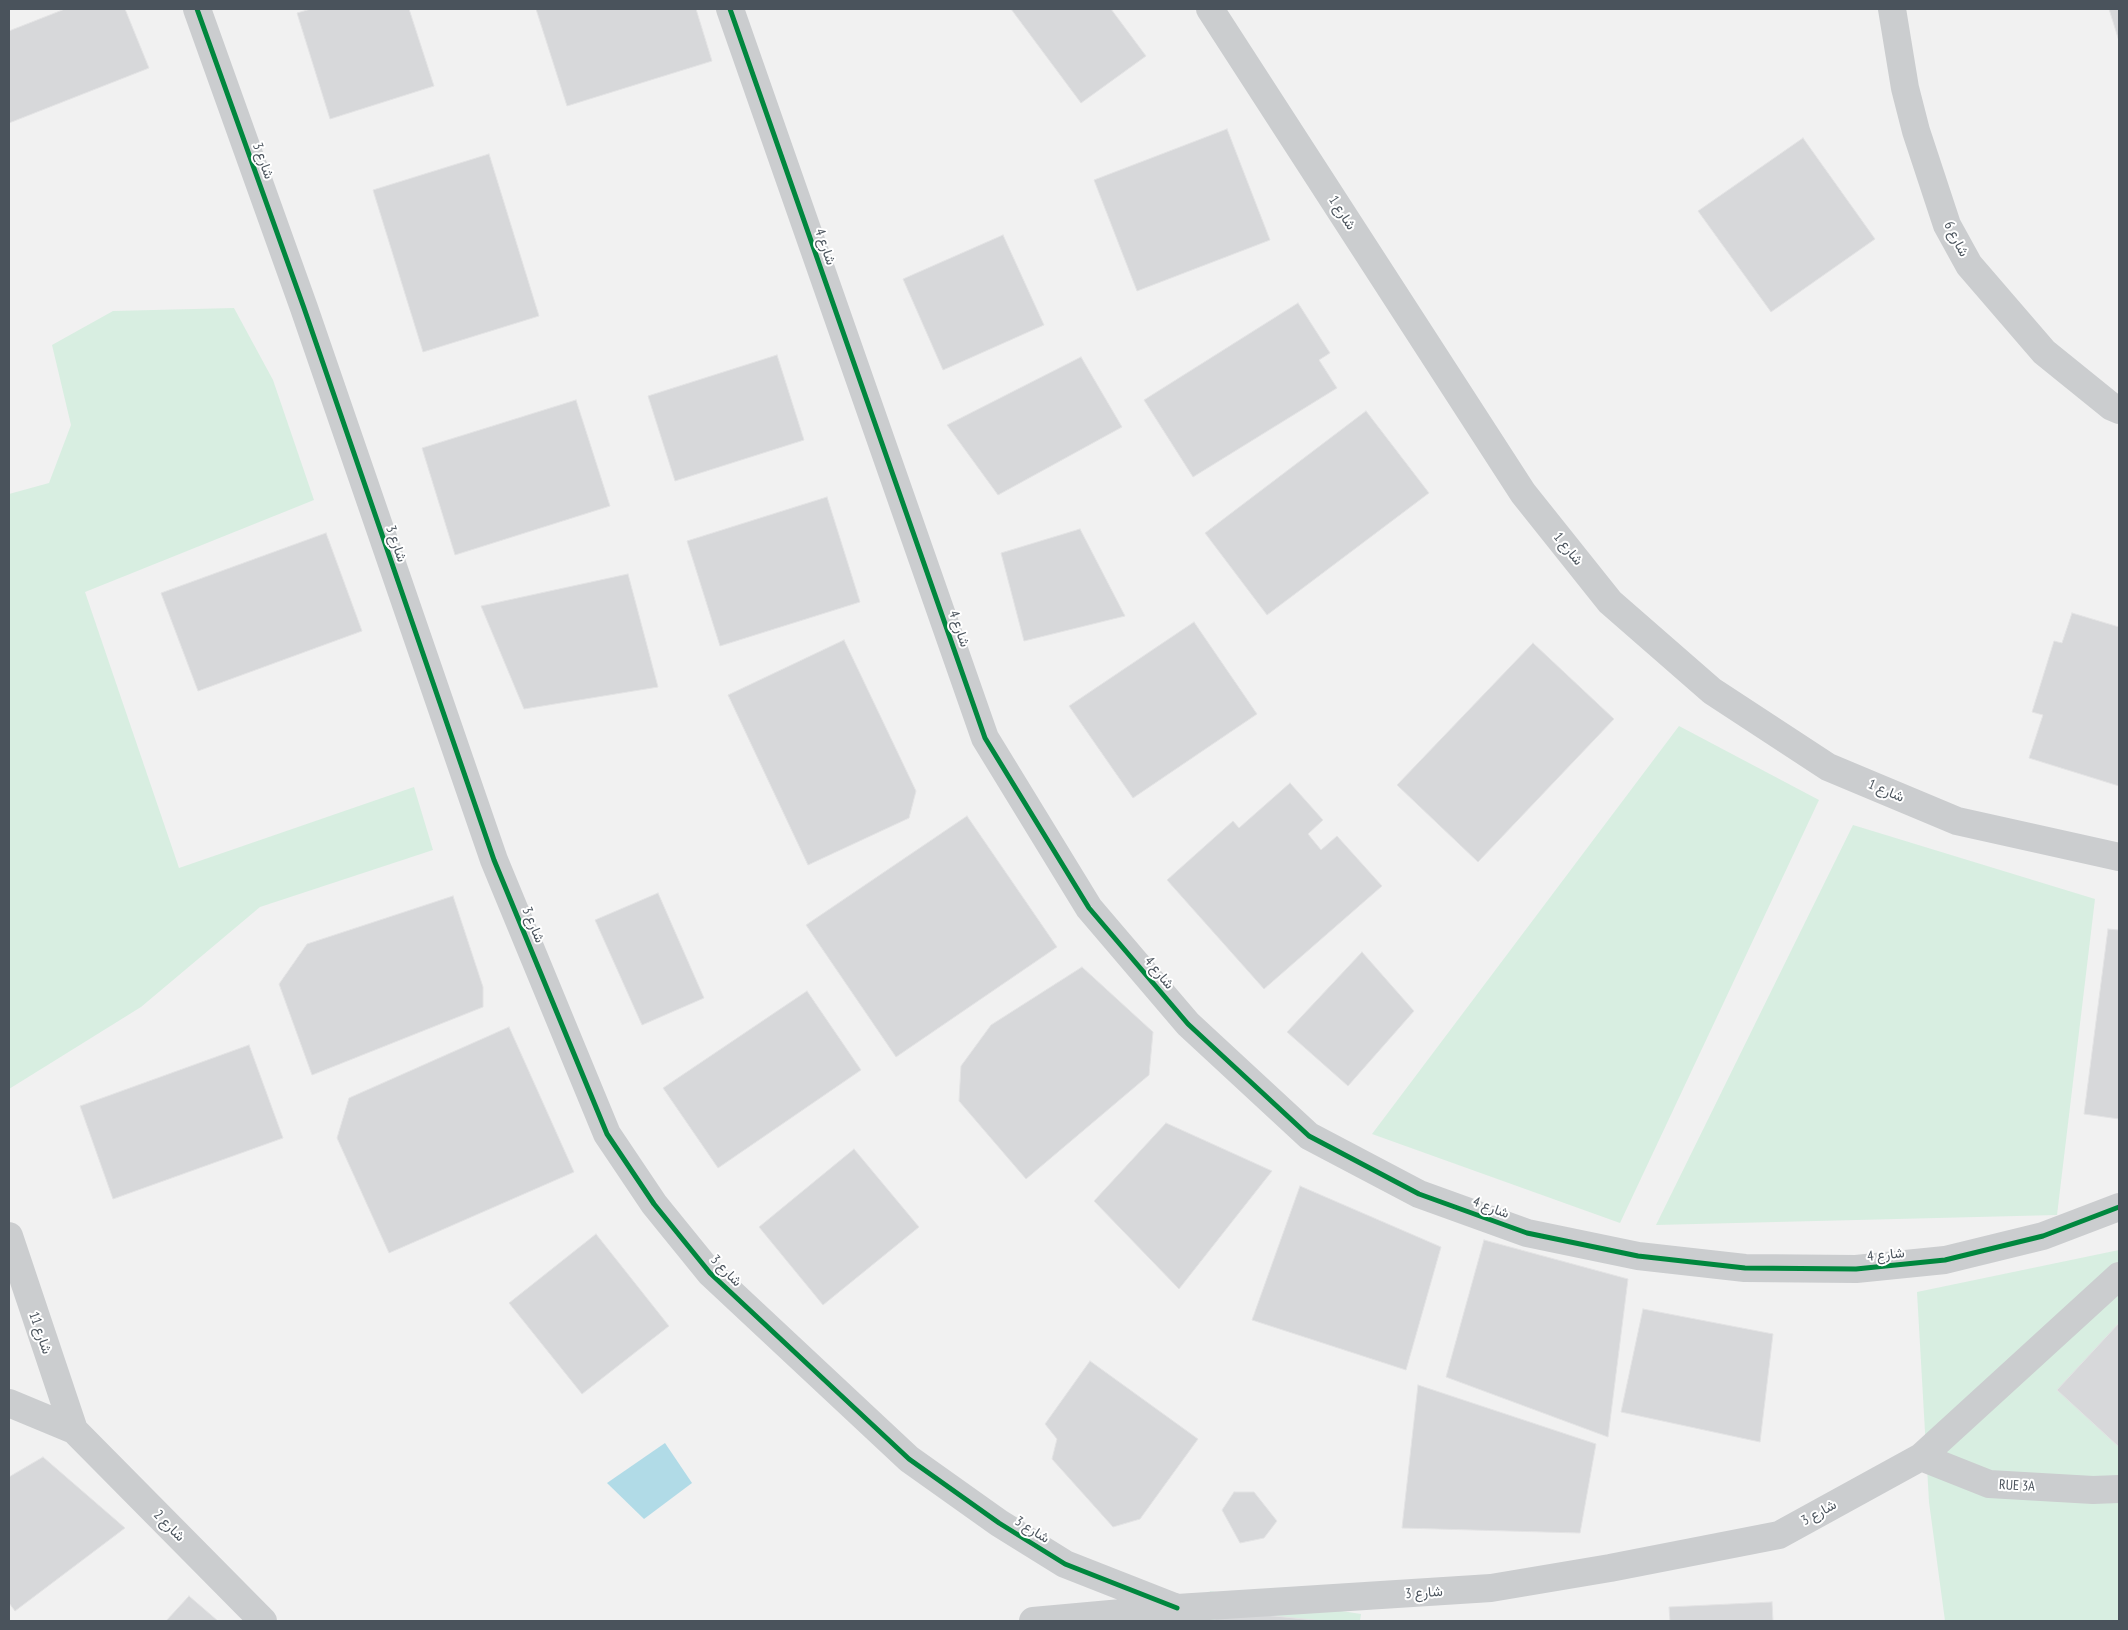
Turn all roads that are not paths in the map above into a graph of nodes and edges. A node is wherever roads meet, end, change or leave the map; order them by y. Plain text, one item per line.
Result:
1 (197, 9) edge
2 (730, 9) edge
3 (1210, 9) edge
4 (1892, 9) edge
5 (2119, 410) edge
6 (2119, 857) edge
7 (2119, 1207) edge
8 (9, 1236) edge
9 (2119, 1276) edge
10 (9, 1403) edge
11 (74, 1430) junction
12 (1921, 1457) junction
13 (2119, 1489) edge
14 (1177, 1608) junction
15 (263, 1621) edge
16 (1033, 1621) edge

1 - 14 street, شارع 3
2 - 7 street, شارع 4
3 - 6 street, شارع 1
4 - 5 street, شارع 6
8 - 11 street, شارع 11
9 - 12 street, شارع 3
10 - 11 street
11 - 15 street, شارع 2
12 - 13 street, RUE 3A
12 - 14 street, شارع 3
14 - 16 street

